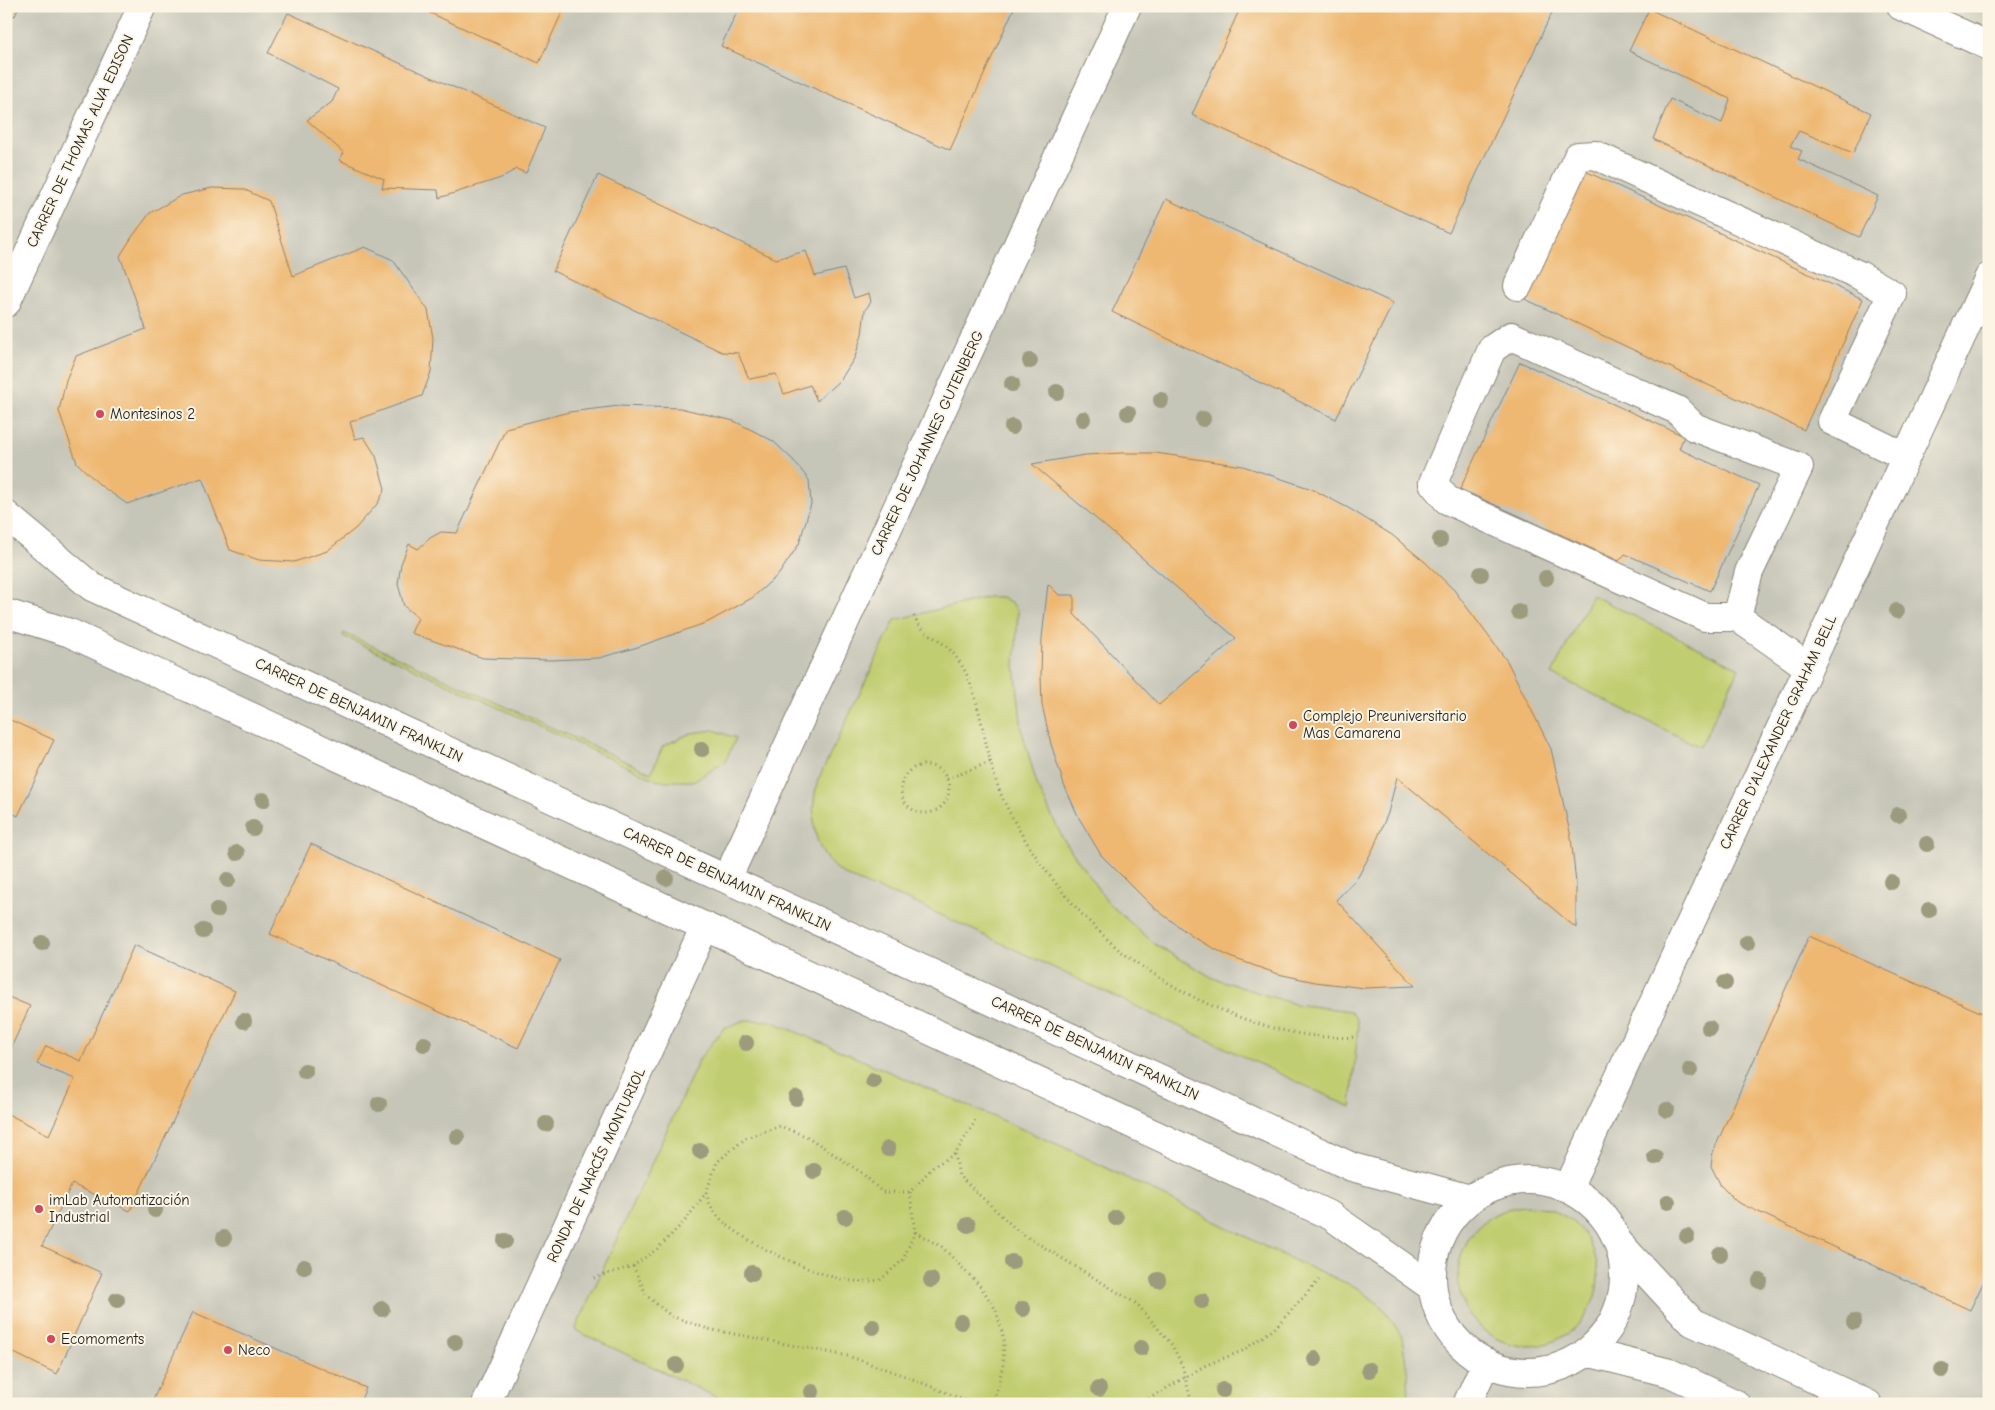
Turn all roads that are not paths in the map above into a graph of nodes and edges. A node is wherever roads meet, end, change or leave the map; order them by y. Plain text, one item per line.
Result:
1 (142, 6) edge
2 (1127, 6) edge
3 (1902, 6) edge
4 (1989, 46) edge
5 (1989, 277) edge
6 (1518, 286) dead end
7 (6, 303) edge
8 (1906, 457) junction
9 (6, 515) edge
10 (6, 613) edge
11 (1737, 617) junction
12 (1808, 667) junction
13 (727, 879) junction
14 (705, 926) junction
15 (1568, 1188) junction
16 (1470, 1199) junction
17 (1617, 1240) junction
18 (1432, 1287) junction
19 (1586, 1352) junction
20 (1486, 1362) junction
21 (486, 1404) edge
22 (1467, 1404) edge
23 (1736, 1404) edge
24 (1868, 1404) edge

1 - 7 street, CARRER DE THOMAS ALVA EDISON
2 - 13 street, CARRER DE JOHANNES GUTENBERG
3 - 4 street
5 - 8 street, CARRER D'ALEXANDER GRAHAM BELL
6 - 8 street
8 - 12 street, CARRER D'ALEXANDER GRAHAM BELL
9 - 13 street, CARRER DE BENJAMIN FRANKLIN
10 - 14 street
11 - 11 street
11 - 12 street
12 - 15 street, CARRER D'ALEXANDER GRAHAM BELL
13 - 16 street, CARRER DE BENJAMIN FRANKLIN
14 - 18 street
14 - 21 street, RONDA DE NARCÍS MONTURIOL
15 - 16 street
15 - 17 street
16 - 18 street
17 - 19 street
17 - 24 street
18 - 20 street
19 - 20 street
19 - 23 street
20 - 22 street

